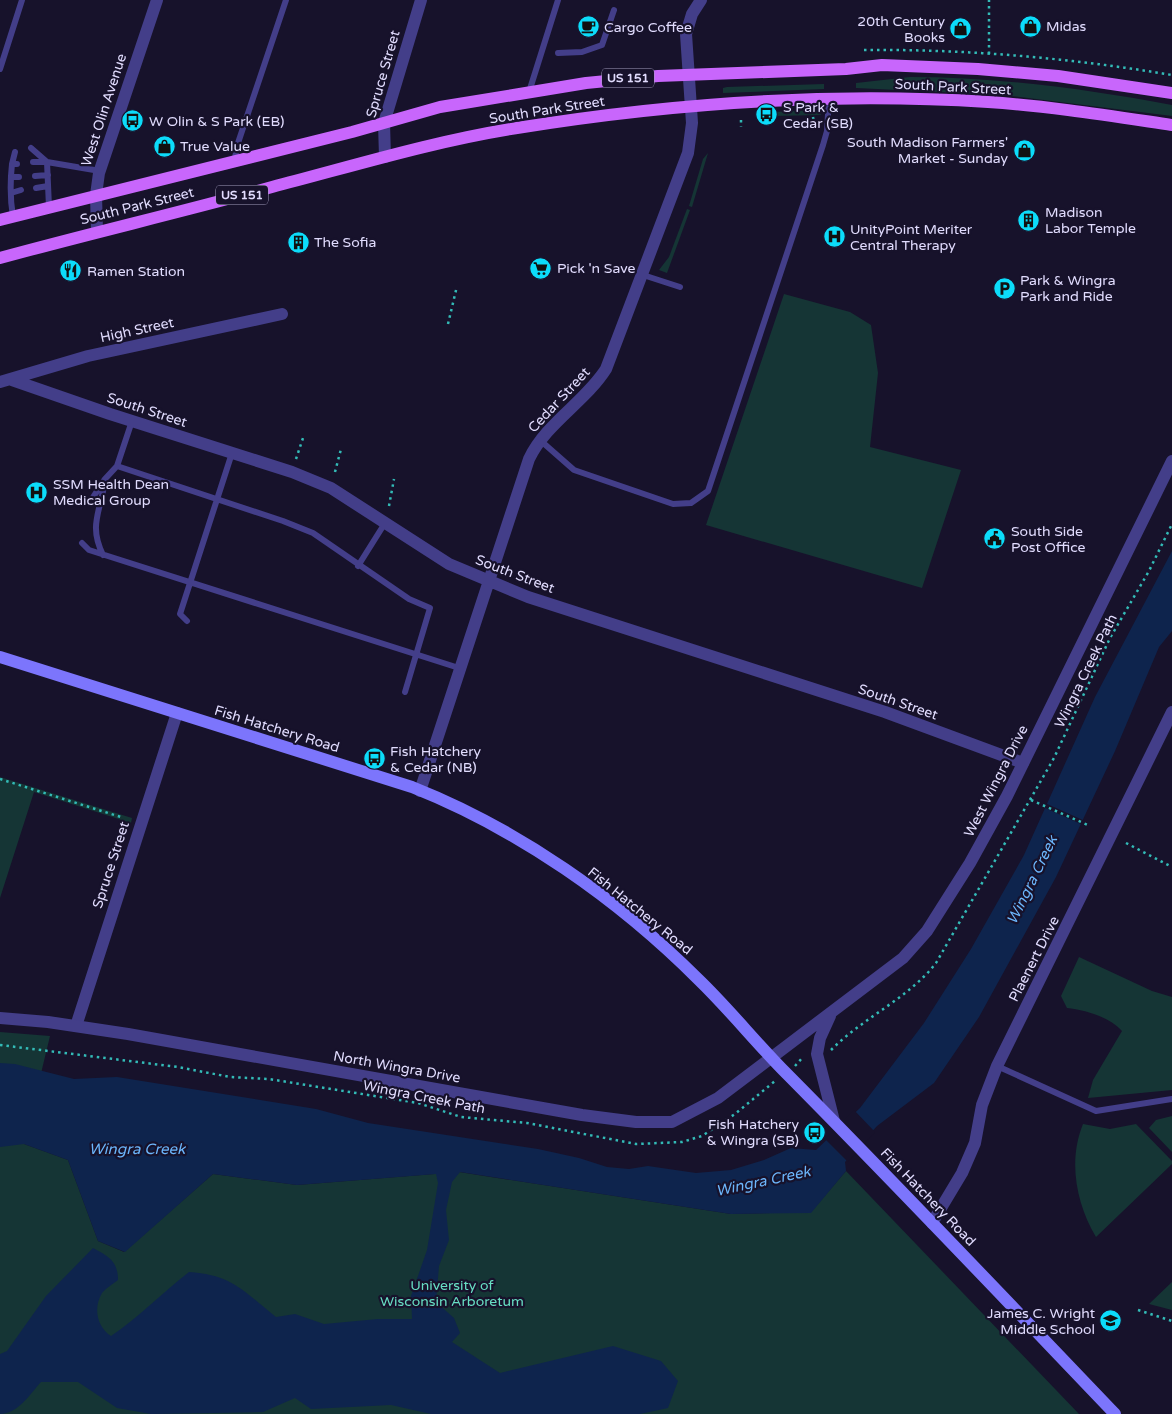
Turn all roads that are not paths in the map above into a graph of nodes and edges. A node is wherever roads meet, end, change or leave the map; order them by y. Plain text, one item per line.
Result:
1 (22, 0) edge
2 (286, 0) edge
3 (421, 0) edge
4 (558, 0) edge
5 (701, 0) edge
6 (154, 1) edge
7 (614, 10) dead end
8 (558, 53) dead end
9 (0, 68) edge
10 (688, 75) junction
11 (529, 92) junction
12 (1172, 93) edge
13 (829, 98) junction
14 (691, 106) junction
15 (384, 123) junction
16 (1172, 124) edge
17 (31, 148) dead end
18 (15, 152) dead end
19 (385, 157) junction
20 (33, 162) dead end
21 (47, 162) junction
22 (234, 162) junction
23 (100, 171) junction
24 (48, 175) junction
25 (35, 176) dead end
26 (11, 177) junction
27 (19, 177) dead end
28 (48, 186) junction
29 (36, 188) dead end
30 (21, 190) dead end
31 (10, 193) junction
32 (96, 194) junction
33 (49, 207) junction
34 (13, 217) junction
35 (0, 220) edge
36 (98, 232) junction
37 (0, 258) edge
38 (642, 275) junction
39 (680, 287) dead end
40 (282, 314) dead end
41 (6, 381) edge
42 (132, 421) junction
43 (541, 440) junction
44 (232, 453) junction
45 (1172, 461) edge
46 (117, 466) junction
47 (105, 479) junction
48 (92, 499) dead end
49 (218, 499) junction
50 (385, 523) junction
51 (82, 544) dead end
52 (103, 555) junction
53 (358, 566) junction
54 (488, 580) junction
55 (191, 582) junction
56 (187, 621) dead end
57 (416, 654) junction
58 (0, 657) edge
59 (459, 668) junction
60 (405, 692) dead end
61 (1172, 712) edge
62 (177, 713) junction
63 (1168, 729) edge
64 (1022, 763) junction
65 (420, 790) junction
66 (831, 1014) junction
67 (0, 1018) edge
68 (76, 1026) junction
69 (772, 1058) junction
70 (997, 1066) junction
71 (1172, 1098) edge
72 (834, 1121) junction
73 (932, 1224) junction
74 (1115, 1414) edge

1 - 9 lane
2 - 22 lane
3 - 15 street, Spruce Street
4 - 11 lane
5 - 10 street, Cedar Street
6 - 23 street, West Olin Avenue
7 - 8 lane
10 - 11 main road, South Park Street / US 151
10 - 12 main road, South Park Street / US 151
10 - 14 street, Cedar Street
11 - 15 main road, South Park Street / US 151
13 - 14 main road, South Park Street / US 151
13 - 16 main road, South Park Street / US 151
13 - 43 lane
14 - 19 main road, South Park Street / US 151
14 - 38 street, Cedar Street
15 - 19 street, Spruce Street
15 - 22 main road, South Park Street / US 151
17 - 21 lane
18 - 26 lane
19 - 36 main road, South Park Street / US 151
20 - 21 lane
21 - 23 lane
21 - 24 lane
22 - 32 main road, South Park Street / US 151
23 - 32 street, West Olin Avenue
24 - 25 lane
24 - 28 lane
26 - 27 lane
26 - 31 lane
28 - 29 lane
28 - 33 lane
30 - 31 lane
31 - 34 lane
32 - 33 main road, South Park Street / US 151
32 - 36 street, West Olin Avenue
33 - 34 main road, South Park Street / US 151
34 - 35 main road, South Park Street / US 151
36 - 37 main road, South Park Street / US 151
38 - 39 lane
38 - 43 street, Cedar Street
40 - 41 street, High Street
41 - 42 street, South Street
42 - 44 street, South Street
42 - 46 lane
43 - 54 street, Cedar Street
44 - 49 lane
44 - 50 street, South Street
45 - 64 street, West Wingra Drive
46 - 47 lane
46 - 49 lane
47 - 48 lane
47 - 52 lane
49 - 53 lane
49 - 55 lane
50 - 53 lane
50 - 54 street, South Street
51 - 52 lane
52 - 55 lane
53 - 57 lane
54 - 59 street, Cedar Street
54 - 64 street, South Street
55 - 56 lane
55 - 57 lane
57 - 59 lane
57 - 60 lane
58 - 62 main road, Fish Hatchery Road
59 - 65 street, Cedar Street
61 - 63 street, Plaenert Drive
62 - 65 main road, Fish Hatchery Road
62 - 68 street, Spruce Street
63 - 70 street, Plaenert Drive
64 - 66 street, West Wingra Drive
65 - 69 main road, Fish Hatchery Road
66 - 69 street, West Wingra Drive
66 - 72 street
67 - 68 street, North Wingra Drive
68 - 69 street, North Wingra Drive
69 - 72 main road, Fish Hatchery Road
70 - 71 lane
70 - 73 street, Plaenert Drive
72 - 73 main road, Fish Hatchery Road
73 - 74 main road, Fish Hatchery Road

